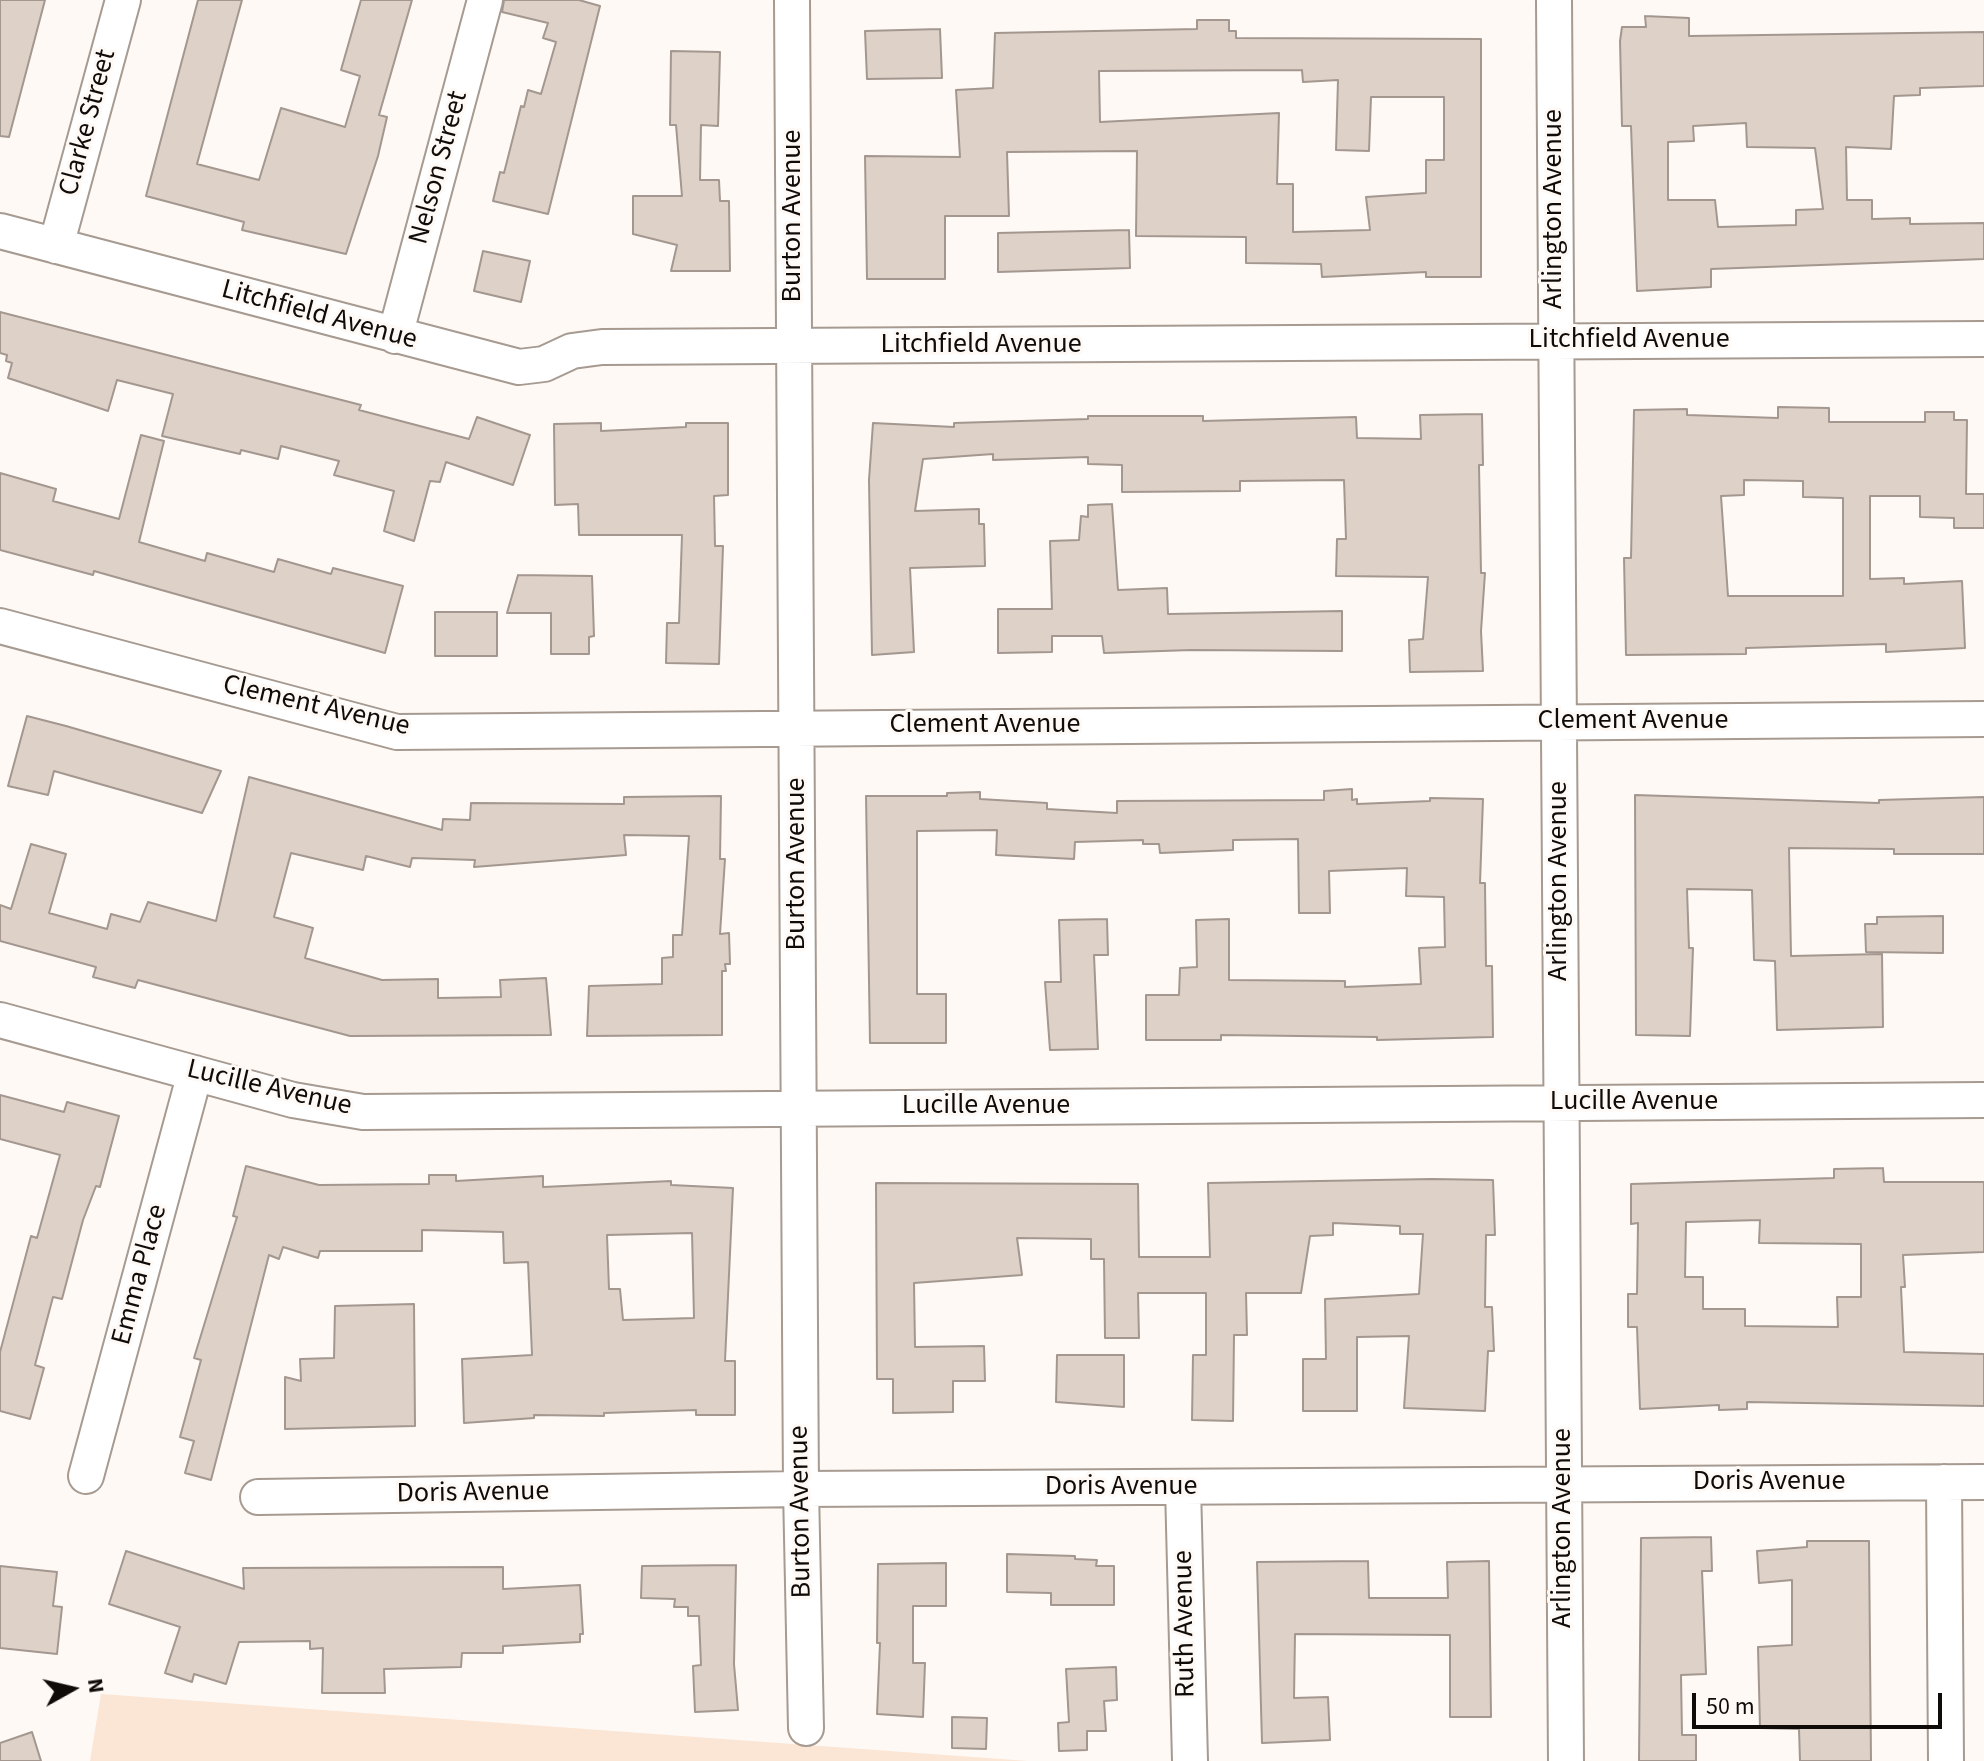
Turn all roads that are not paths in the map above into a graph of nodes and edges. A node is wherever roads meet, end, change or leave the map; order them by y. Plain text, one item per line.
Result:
1 (123, 0) edge
2 (485, 0) edge
3 (792, 0) edge
4 (1554, 0) edge
5 (0, 231) edge
6 (56, 246) junction
7 (395, 336) junction
8 (1984, 339) edge
9 (1556, 342) junction
10 (795, 347) junction
11 (0, 626) edge
12 (1984, 719) edge
13 (1559, 723) junction
14 (797, 728) junction
15 (0, 1020) edge
16 (195, 1073) junction
17 (1984, 1100) edge
18 (1561, 1104) junction
19 (799, 1108) junction
20 (86, 1476) dead end
21 (1944, 1482) junction
22 (1984, 1482) edge
23 (1564, 1484) junction
24 (1183, 1487) junction
25 (801, 1489) junction
26 (258, 1497) dead end
27 (806, 1728) dead end
28 (1190, 1761) edge
29 (1566, 1761) edge
30 (1946, 1761) edge

1 - 6 street, Clarke Street
2 - 7 street, Nelson Street
3 - 10 street, Burton Avenue
4 - 9 street, Arlington Avenue
5 - 6 street, Litchfield Avenue
6 - 7 street, Litchfield Avenue
7 - 10 street, Litchfield Avenue
8 - 9 street, Litchfield Avenue
9 - 10 street, Litchfield Avenue
9 - 13 street, Arlington Avenue
10 - 14 street, Burton Avenue
11 - 14 street, Clement Avenue
12 - 13 street, Clement Avenue
13 - 14 street, Clement Avenue
13 - 18 street, Arlington Avenue
14 - 19 street, Burton Avenue
15 - 16 street, Lucille Avenue
16 - 19 street, Lucille Avenue
16 - 20 street, Emma Place
17 - 18 street, Lucille Avenue
18 - 19 street, Lucille Avenue
18 - 23 street, Arlington Avenue
19 - 25 street, Burton Avenue
21 - 22 street, Doris Avenue
21 - 23 street, Doris Avenue
21 - 30 street
23 - 24 street, Doris Avenue
23 - 29 street, Arlington Avenue
24 - 25 street, Doris Avenue
24 - 28 street, Ruth Avenue
25 - 26 street, Doris Avenue
25 - 27 street, Burton Avenue

